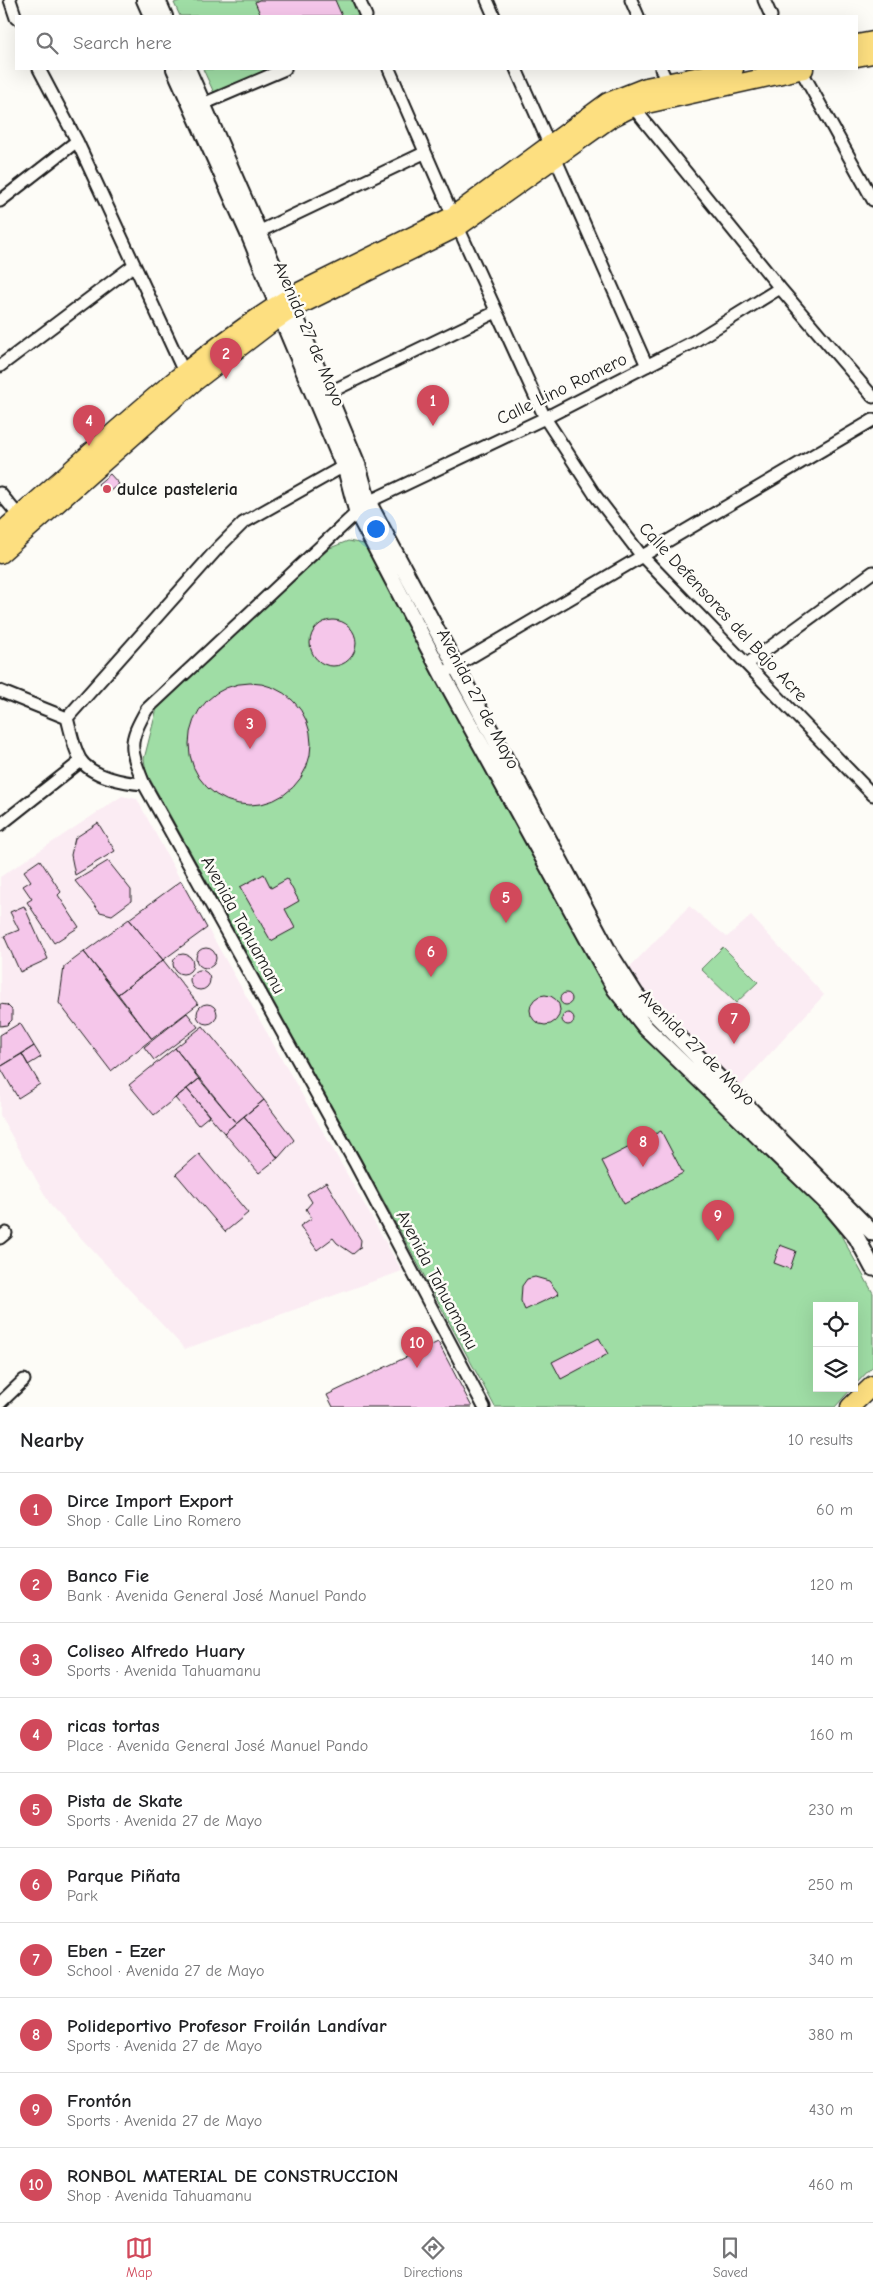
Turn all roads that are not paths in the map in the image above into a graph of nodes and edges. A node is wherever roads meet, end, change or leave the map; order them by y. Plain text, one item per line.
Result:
1 (10, 0) edge
2 (359, 0) edge
3 (487, 0) edge
4 (631, 0) edge
5 (764, 0) edge
6 (151, 4) edge
7 (15, 15) edge
8 (164, 15) edge
9 (366, 15) edge
10 (494, 15) edge
11 (638, 15) edge
12 (771, 15) edge
13 (873, 41) edge
14 (858, 44) edge
15 (873, 54) edge
16 (858, 58) edge
17 (40, 70) edge
18 (175, 70) edge
19 (188, 70) edge
20 (283, 70) edge
21 (389, 70) edge
22 (516, 70) edge
23 (722, 70) edge
24 (798, 70) edge
25 (804, 70) edge
26 (664, 75) edge
27 (198, 106) junction
28 (632, 107) junction
29 (77, 141) junction
30 (552, 152) junction
31 (424, 153) junction
32 (1, 198) edge
33 (873, 200) edge
34 (456, 221) junction
35 (254, 234) junction
36 (134, 264) junction
37 (780, 288) junction
38 (284, 307) junction
39 (496, 312) junction
40 (0, 366) edge
41 (647, 366) junction
42 (184, 372) junction
43 (328, 393) junction
44 (873, 397) edge
45 (545, 418) junction
46 (873, 420) edge
47 (344, 466) junction
48 (0, 493) edge
49 (362, 507) junction
50 (19, 516) junction
51 (0, 533) edge
52 (0, 554) edge
53 (641, 555) junction
54 (873, 572) edge
55 (747, 664) junction
56 (448, 670) junction
57 (0, 692) edge
58 (68, 718) junction
59 (82, 762) junction
60 (144, 784) junction
61 (873, 794) edge
62 (0, 825) edge
63 (873, 1233) edge
64 (873, 1268) edge
65 (24, 1380) dead end
66 (873, 1384) edge
67 (0, 1403) edge
68 (484, 1407) edge
69 (850, 1407) edge

1 - 7 street
2 - 9 street
3 - 10 street
4 - 11 street
5 - 12 street
6 - 8 street
13 - 14 main road
15 - 16 main road
17 - 29 street
18 - 27 street, Avenida 27 de Mayo
19 - 27 street, Avenida 27 de Mayo
20 - 27 street
21 - 31 street, Calle Defensores del Bajo Acre
22 - 30 street
23 - 26 main road
24 - 28 main road
25 - 33 street
26 - 30 main road
27 - 35 street, Avenida 27 de Mayo
28 - 30 main road
28 - 37 street
29 - 32 street
29 - 36 street
30 - 34 main road
30 - 41 street
31 - 34 street, Calle Defensores del Bajo Acre
31 - 35 street
34 - 38 main road
34 - 39 street, Calle Defensores del Bajo Acre
35 - 38 street, Avenida 27 de Mayo
36 - 40 street
36 - 42 street
37 - 41 street, Calle Lino Romero
37 - 44 street
38 - 42 main road
38 - 43 main road, Avenida 27 de Mayo
38 - 47 main road, Avenida 27 de Mayo
38 - 52 main road
39 - 43 street
39 - 45 street, Calle Defensores del Bajo Acre
41 - 45 street, Calle Lino Romero
42 - 50 main road
43 - 49 main road, Avenida 27 de Mayo
45 - 49 street, Calle Lino Romero
45 - 53 street, Calle Defensores del Bajo Acre
46 - 53 street
47 - 49 main road, Avenida 27 de Mayo
47 - 58 street
48 - 50 street
49 - 56 main road, Avenida 27 de Mayo
49 - 60 street, Avenida Tahuamanu
50 - 51 main road
53 - 55 street, Calle Defensores del Bajo Acre
53 - 56 street
54 - 55 street
55 - 61 street, Calle Defensores del Bajo Acre
56 - 63 main road, Avenida 27 de Mayo
56 - 64 main road, Avenida 27 de Mayo
57 - 58 street
58 - 59 street
59 - 60 street
59 - 62 street
60 - 68 street, Avenida Tahuamanu
65 - 67 street
66 - 69 main road

